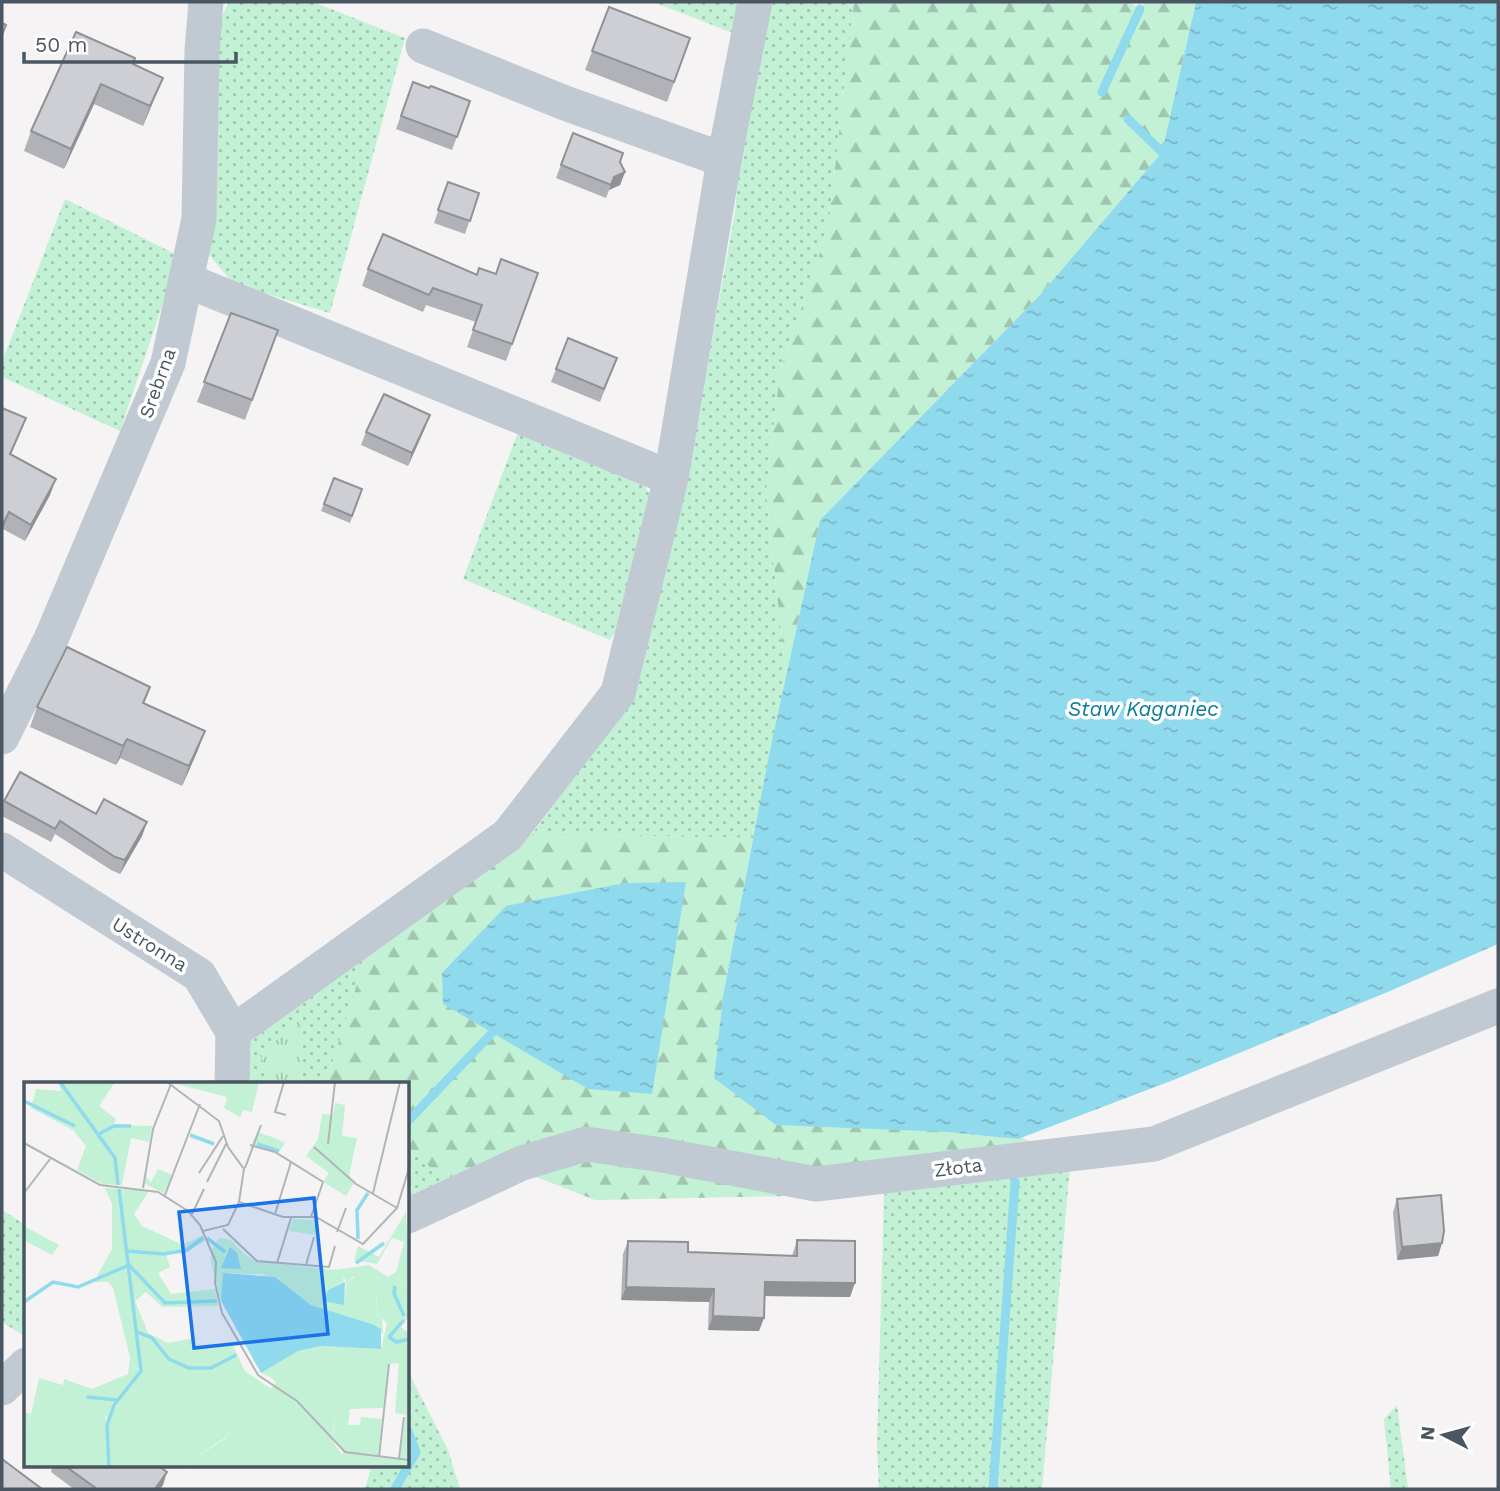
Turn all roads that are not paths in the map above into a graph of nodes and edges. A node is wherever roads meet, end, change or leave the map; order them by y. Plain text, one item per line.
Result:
1 (206, 2) edge
2 (755, 2) edge
3 (423, 46) dead end
4 (724, 160) junction
5 (186, 280) junction
6 (671, 478) junction
7 (2, 737) edge
8 (2, 850) edge
9 (1498, 1006) edge
10 (233, 1032) junction
11 (232, 1082) edge
12 (410, 1215) edge
13 (24, 1367) edge
14 (2, 1388) edge

1 - 5 street, Srebrna
2 - 4 street
3 - 4 street
4 - 6 street
5 - 6 street
5 - 7 street, Srebrna
6 - 10 street
8 - 10 street, Ustronna
9 - 12 street, Złota
10 - 11 street
13 - 14 street

